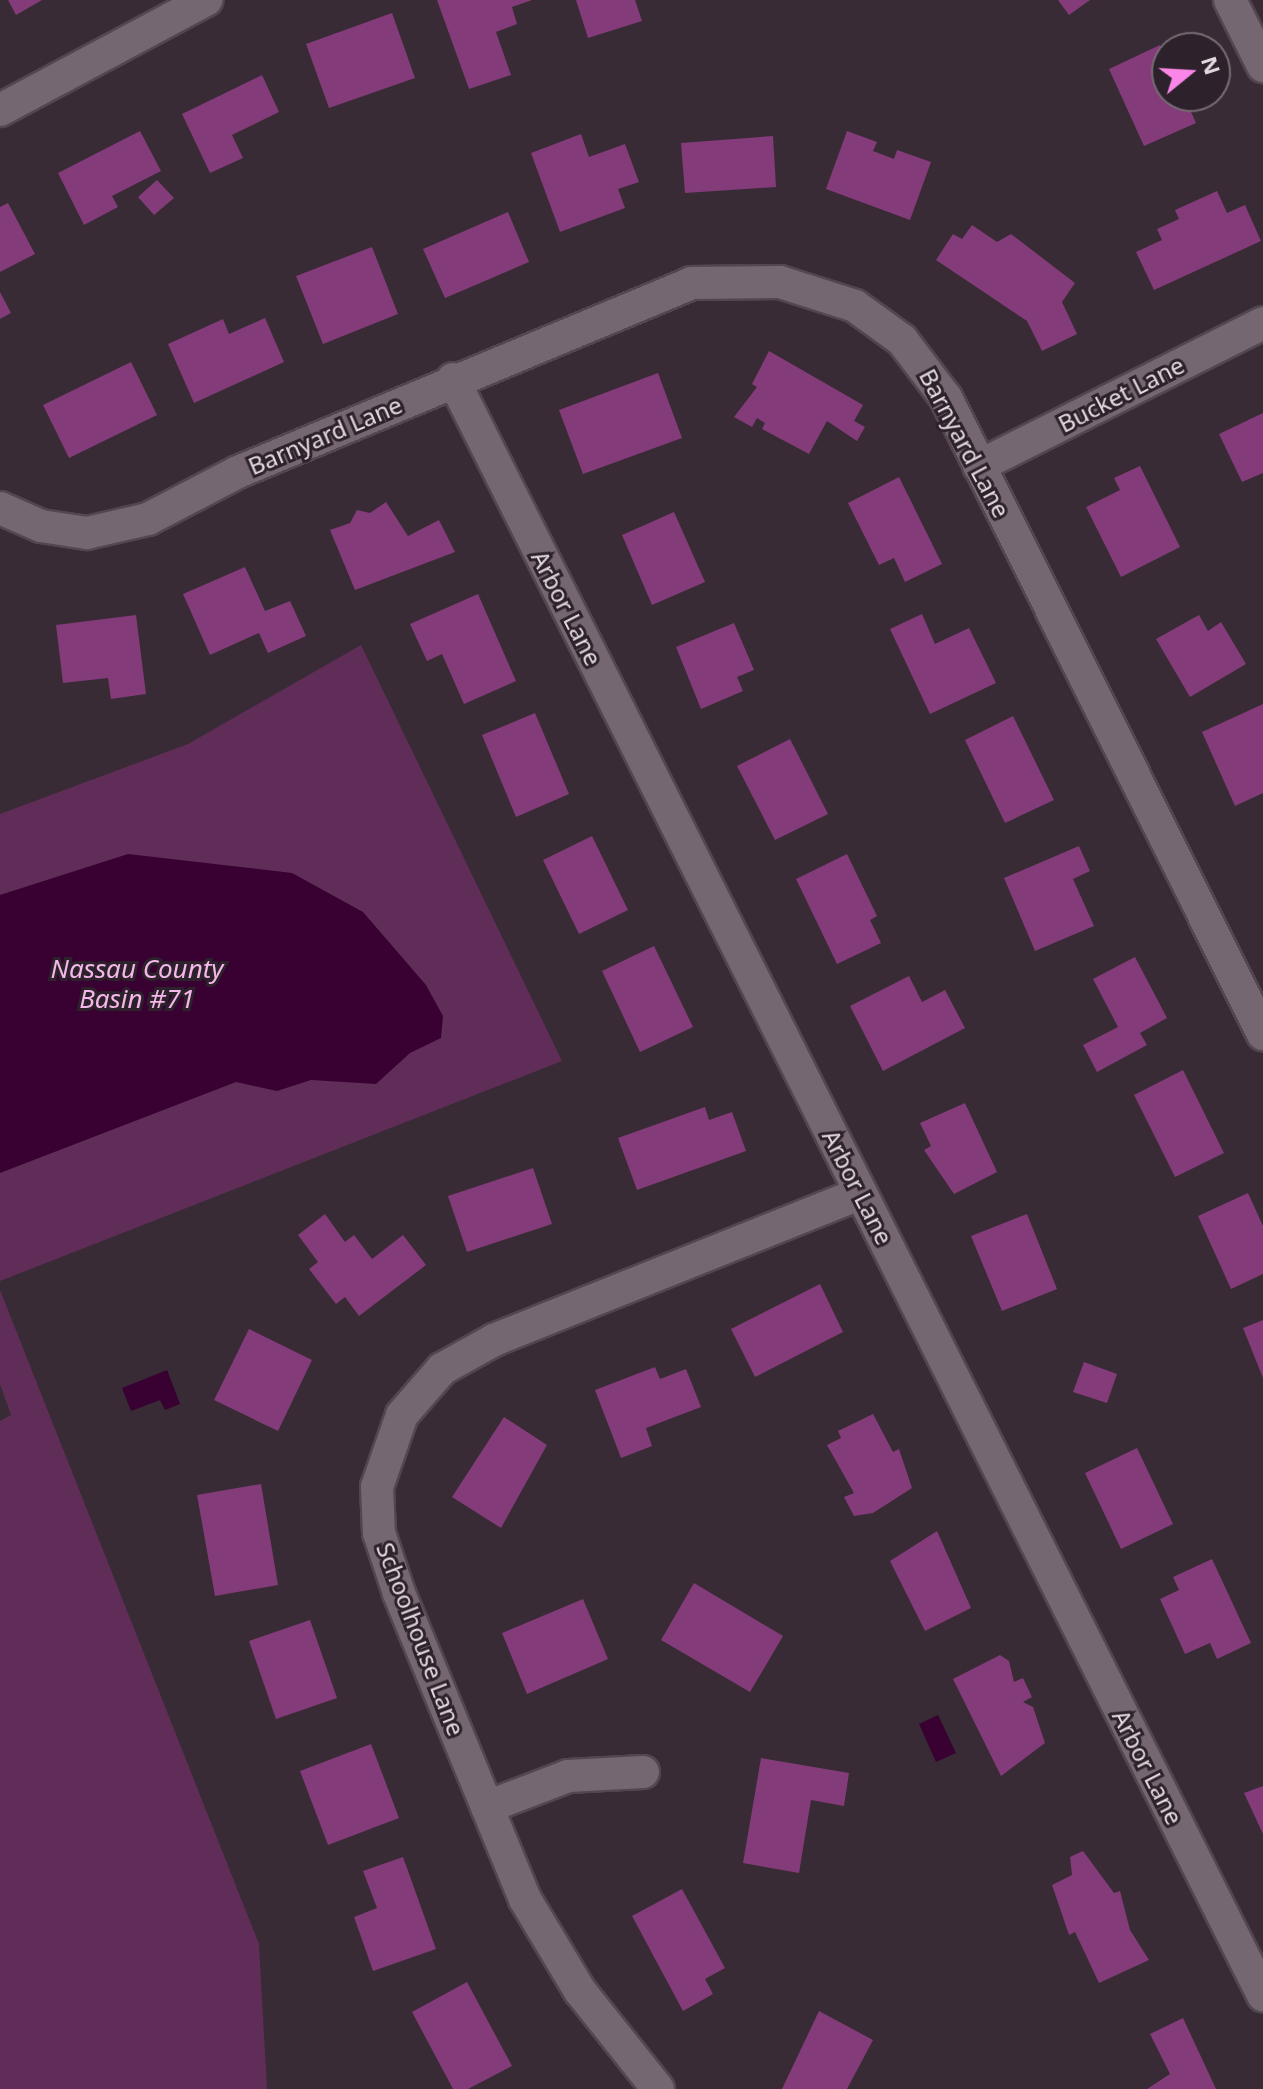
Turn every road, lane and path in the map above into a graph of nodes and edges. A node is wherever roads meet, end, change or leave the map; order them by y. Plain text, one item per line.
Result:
1 (206, 0) edge
2 (1230, 0) edge
3 (1263, 66) edge
4 (0, 110) edge
5 (1263, 323) edge
6 (453, 379) junction
7 (979, 466) junction
8 (0, 508) edge
9 (1263, 1034) edge
10 (861, 1193) junction
11 (643, 1772) dead end
12 (487, 1807) junction
13 (1263, 1995) edge
14 (658, 2089) edge

1 - 4 street
2 - 3 street
5 - 7 street, Bucket Lane
6 - 7 street, Barnyard Lane
6 - 8 street, Barnyard Lane
6 - 10 street, Arbor Lane
7 - 9 street, Barnyard Lane
10 - 12 street, Schoolhouse Lane
10 - 13 street, Arbor Lane
11 - 12 street
12 - 14 street, Schoolhouse Lane

